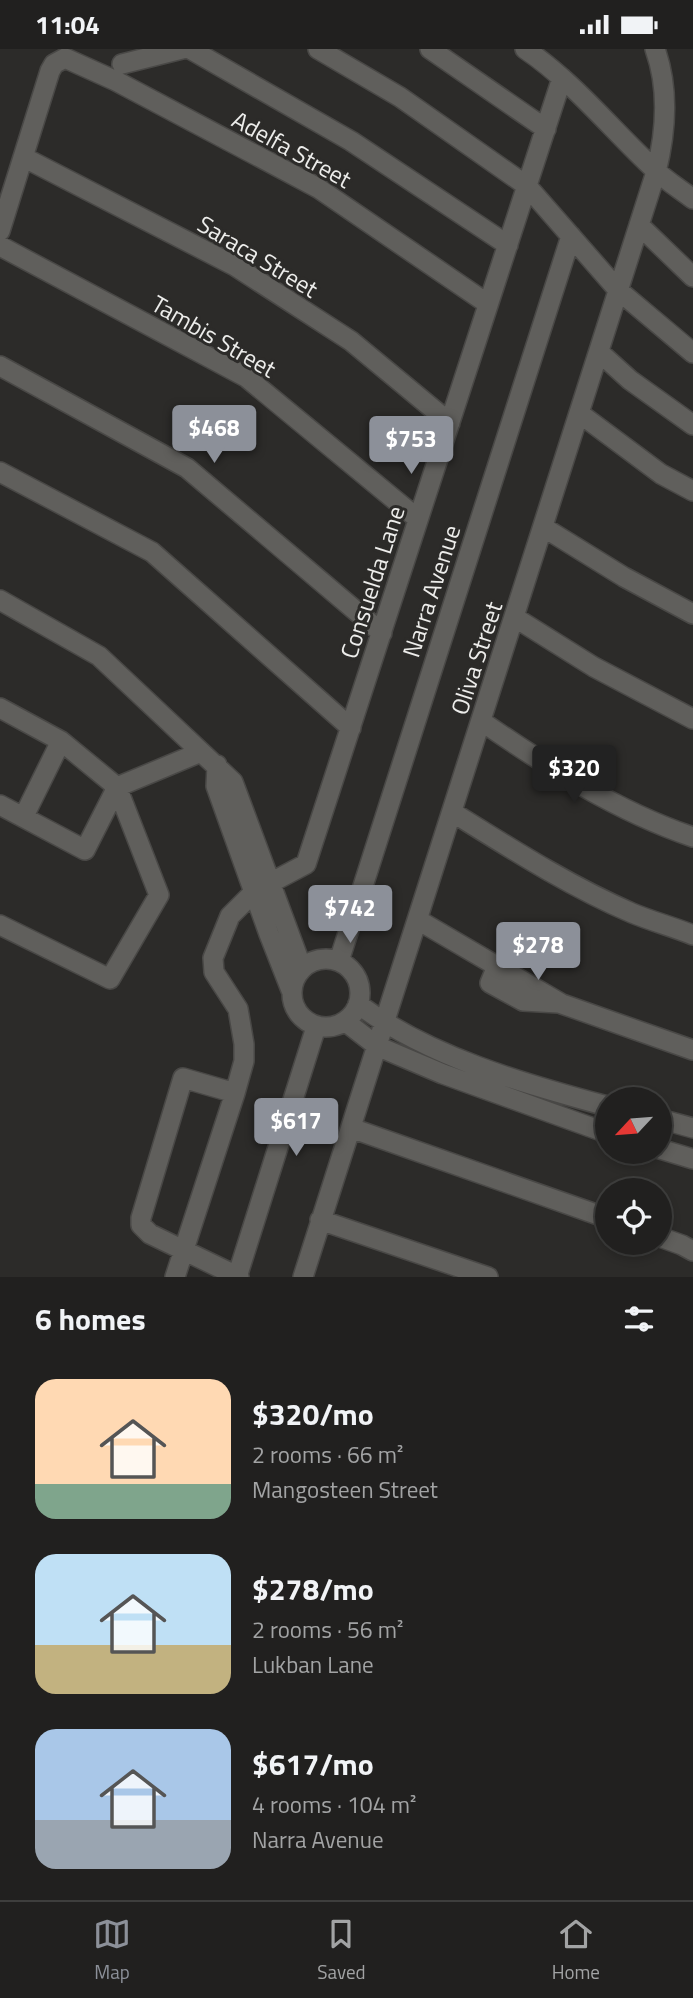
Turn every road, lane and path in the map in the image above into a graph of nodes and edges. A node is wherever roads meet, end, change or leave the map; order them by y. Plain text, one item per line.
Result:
1 (182, 49) edge
2 (190, 49) edge
3 (318, 49) edge
4 (430, 49) edge
5 (525, 49) edge
6 (655, 49) edge
7 (121, 65) edge
8 (562, 78) junction
9 (546, 128) junction
10 (23, 157) junction
11 (656, 172) junction
12 (527, 186) junction
13 (693, 199) edge
14 (639, 225) junction
15 (0, 231) edge
16 (571, 236) junction
17 (508, 245) junction
18 (0, 246) edge
19 (693, 277) edge
20 (618, 290) junction
21 (488, 305) junction
22 (599, 352) junction
23 (693, 353) edge
24 (0, 366) edge
25 (579, 413) junction
26 (450, 423) junction
27 (693, 425) edge
28 (0, 472) edge
29 (693, 491) edge
30 (418, 519) junction
31 (543, 527) junction
32 (0, 600) edge
33 (693, 614) edge
34 (514, 617) junction
35 (382, 633) junction
36 (0, 708) edge
37 (693, 719) edge
38 (481, 721) junction
39 (351, 728) junction
40 (61, 741) junction
41 (201, 752) junction
42 (117, 787) junction
43 (0, 805) edge
44 (452, 812) junction
45 (24, 816) junction
46 (693, 837) edge
47 (263, 887) junction
48 (418, 920) junction
49 (0, 925) edge
50 (693, 935) edge
51 (339, 961) junction
52 (302, 968) junction
53 (291, 990) junction
54 (358, 1005) junction
55 (346, 1022) junction
56 (384, 1024) junction
57 (316, 1027) junction
58 (377, 1047) junction
59 (693, 1050) edge
60 (235, 1093) junction
61 (595, 1101) edge
62 (672, 1122) edge
63 (351, 1128) junction
64 (693, 1128) edge
65 (595, 1129) edge
66 (693, 1136) edge
67 (672, 1152) edge
68 (689, 1157) edge
69 (595, 1214) edge
70 (320, 1220) junction
71 (672, 1241) edge
72 (183, 1249) junction
73 (693, 1251) edge
74 (175, 1277) edge
75 (238, 1277) edge
76 (303, 1277) edge
77 (488, 1277) edge

1 - 7 street
2 - 17 street
3 - 12 street
4 - 9 street
5 - 8 street
6 - 11 street, Oliva Street
7 - 10 street, Adelfa Street
7 - 21 street, Adelfa Street
8 - 9 street, Consuelda Lane
8 - 11 street
9 - 12 street, Consuelda Lane
10 - 15 street
10 - 26 street, Saraca Street
11 - 13 street
11 - 14 street, Oliva Street
12 - 16 street
12 - 17 street, Consuelda Lane
14 - 19 street
14 - 20 street, Oliva Street
16 - 20 street
16 - 51 street, Narra Avenue
17 - 21 street, Consuelda Lane
18 - 30 street, Tambis Street
20 - 22 street, Oliva Street
20 - 23 street
21 - 26 street, Consuelda Lane
22 - 25 street, Oliva Street
22 - 27 street
24 - 35 street
25 - 29 street
25 - 31 street, Oliva Street
26 - 30 street, Consuelda Lane
28 - 39 street
30 - 35 street, Consuelda Lane
31 - 33 street
31 - 34 street, Oliva Street
32 - 41 street
34 - 37 street
34 - 38 street, Oliva Street
35 - 39 street, Consuelda Lane
36 - 40 street
38 - 44 street, Oliva Street
38 - 46 street
39 - 47 street, Consuelda Lane
40 - 42 street
40 - 45 street
41 - 42 street
41 - 47 street
42 - 45 street
42 - 49 street
43 - 45 street
44 - 48 street, Oliva Street
44 - 50 street
47 - 52 street
47 - 53 street
47 - 60 street, Consuelda Lane
48 - 56 street, Oliva Street
48 - 59 street
51 - 52 street
51 - 54 street
52 - 53 street
53 - 57 street
54 - 55 street
54 - 56 street
55 - 57 street
55 - 58 street
56 - 58 street, Oliva Street
56 - 61 street
57 - 75 street
58 - 63 street, Oliva Street
58 - 65 street
60 - 72 street, Consuelda Lane
60 - 72 street
62 - 64 street
63 - 69 street
63 - 70 street, Oliva Street
66 - 68 street
67 - 68 street
70 - 76 street, Oliva Street
70 - 77 street
71 - 73 street
72 - 74 street, Consuelda Lane
72 - 75 street

